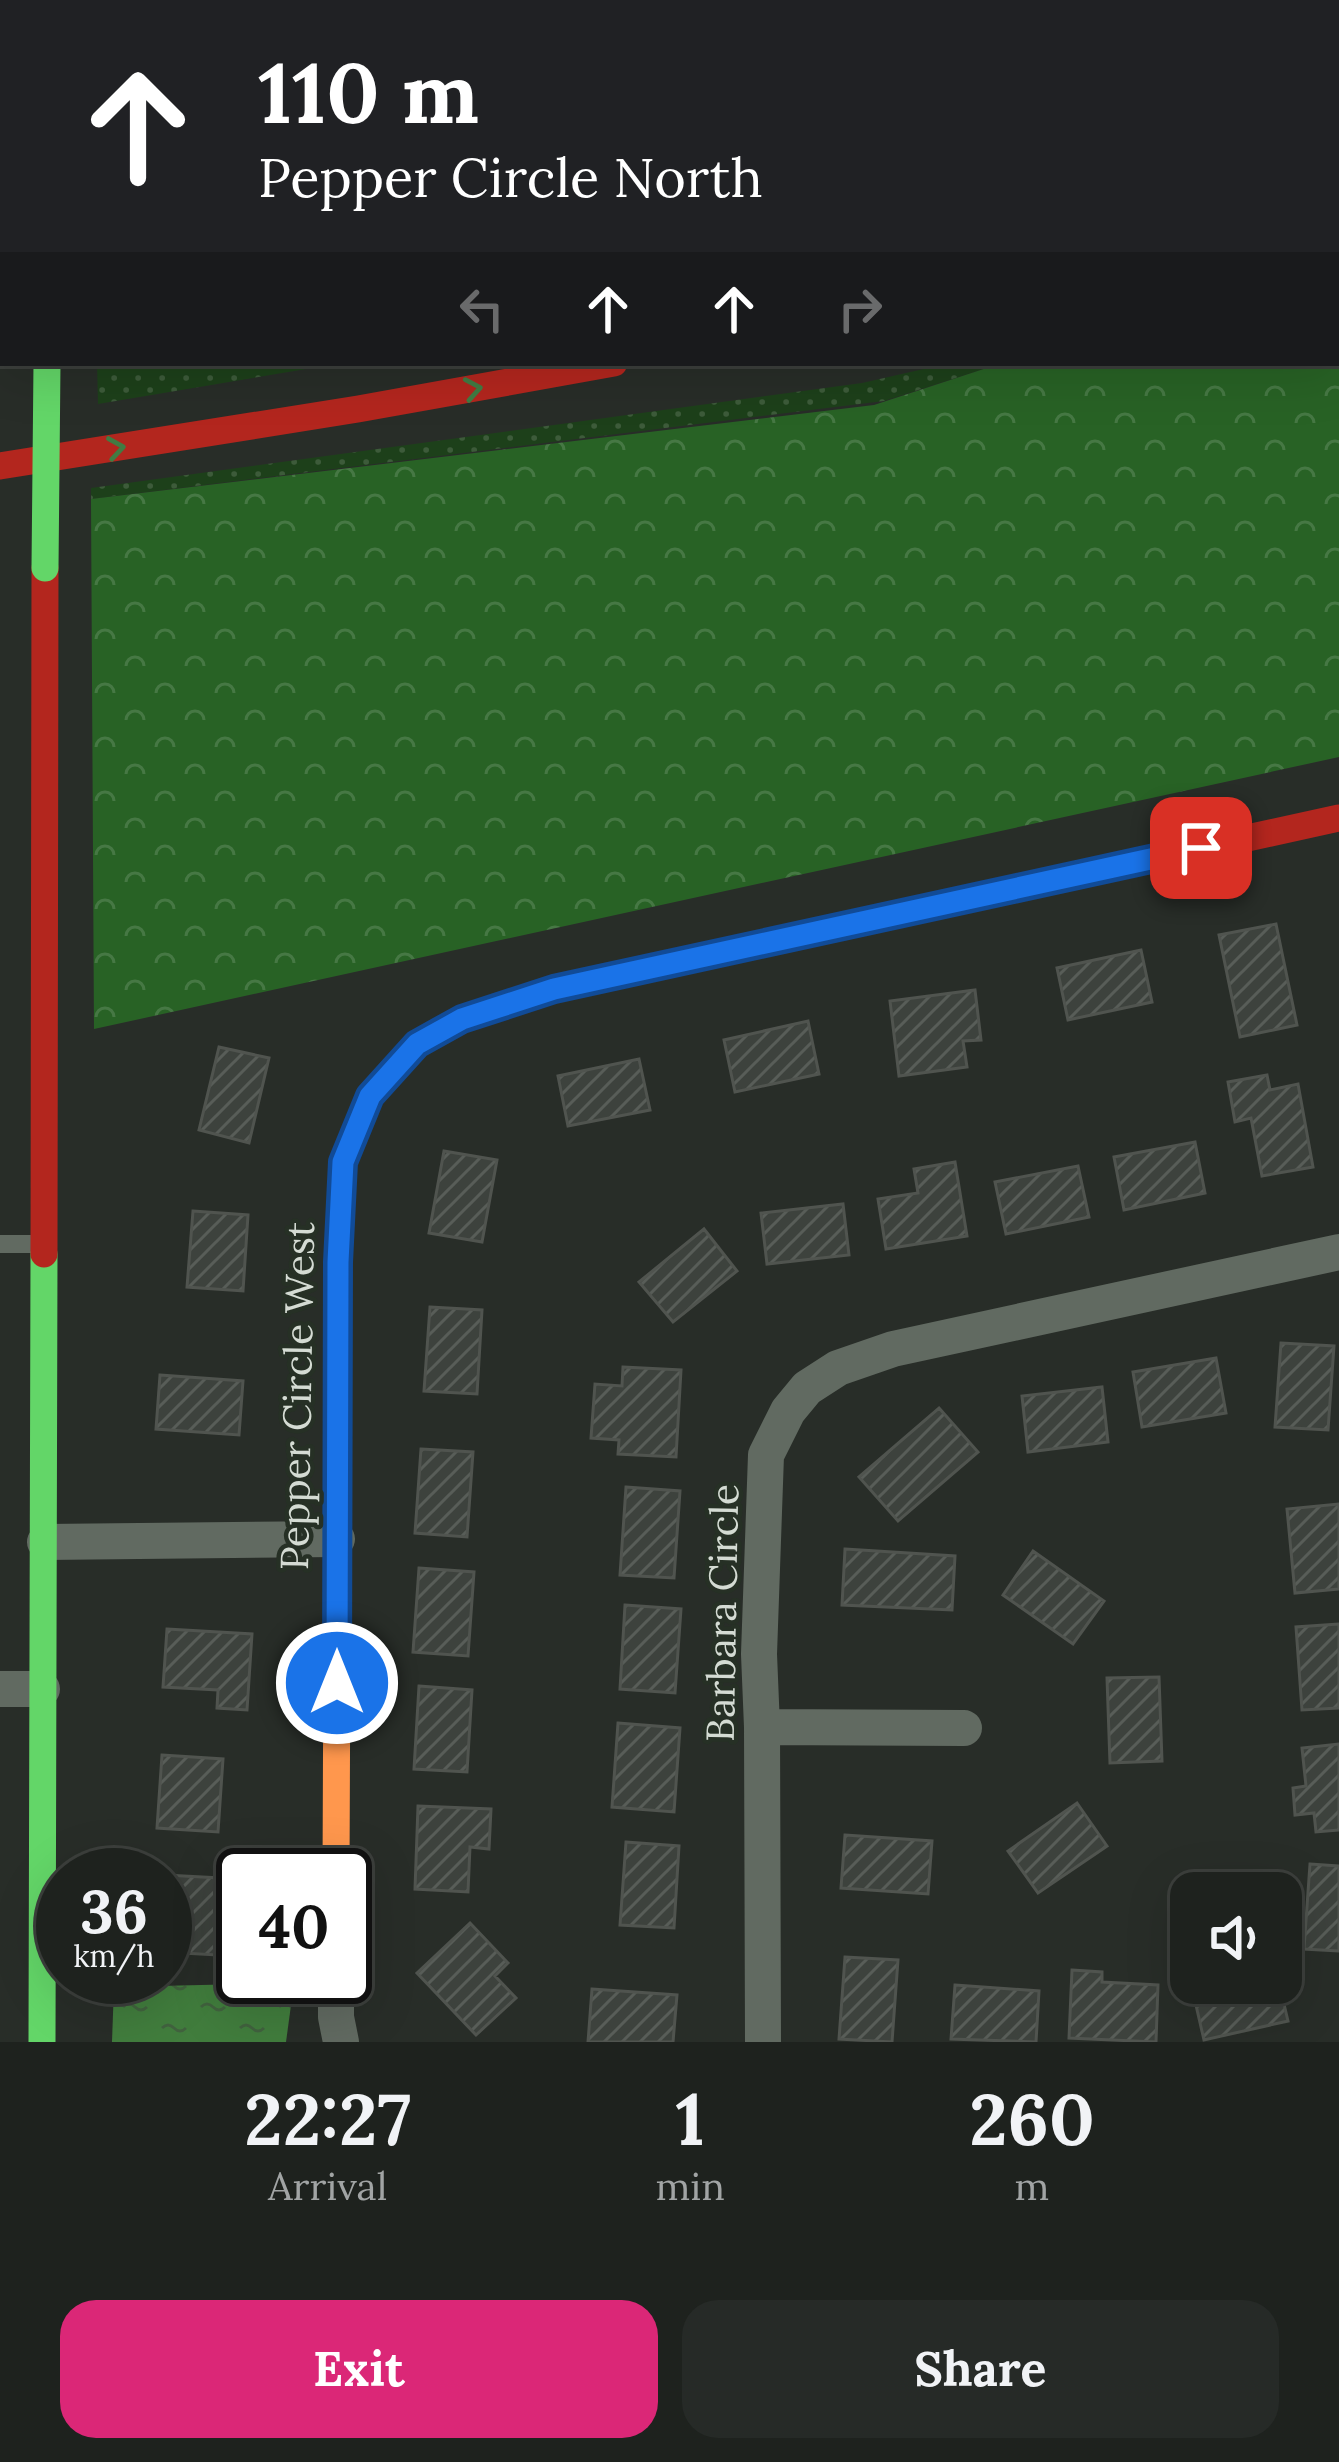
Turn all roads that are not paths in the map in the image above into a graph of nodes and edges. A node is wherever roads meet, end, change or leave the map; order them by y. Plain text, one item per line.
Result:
1 (46, 366) edge
2 (598, 366) edge
3 (0, 466) edge
4 (1339, 818) edge
5 (0, 1244) edge
6 (44, 1244) junction
7 (1339, 1252) edge
8 (337, 1539) junction
9 (45, 1542) junction
10 (0, 1689) edge
11 (42, 1689) junction
12 (762, 1727) junction
13 (964, 1728) dead end
14 (336, 1848) edge
15 (336, 2004) edge
16 (42, 2042) edge
17 (341, 2042) edge
18 (763, 2042) edge

1 - 6 main road, bridge
3 -> 2 main road
4 - 8 main road, Pepper Circle West
5 - 6 lane
6 - 9 main road
7 - 12 street, Barbara Circle
8 - 9 street
8 - 14 main road, Pepper Circle West
9 - 11 main road
10 - 11 street
11 - 16 main road
12 - 13 street
12 - 18 street, Barbara Circle
15 - 17 street

